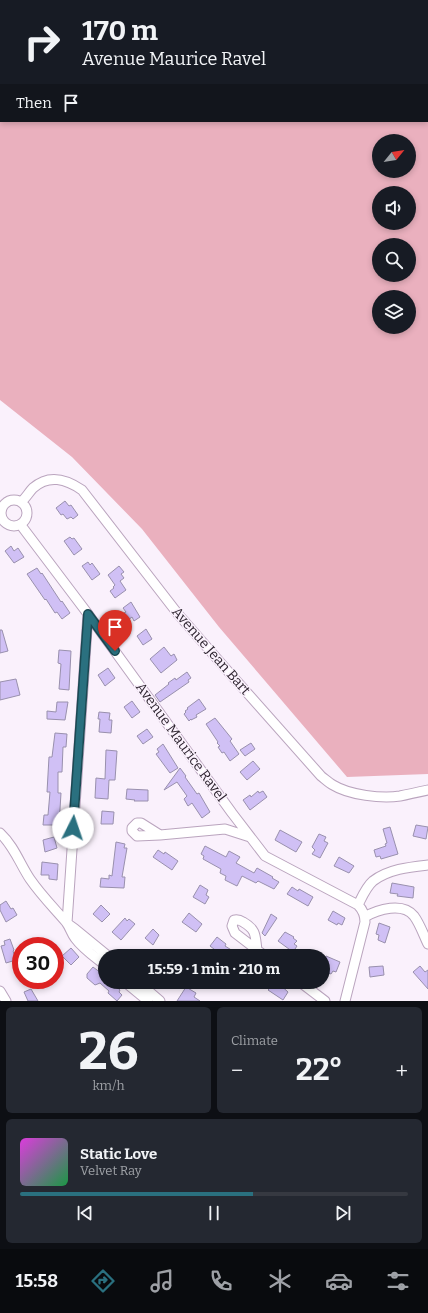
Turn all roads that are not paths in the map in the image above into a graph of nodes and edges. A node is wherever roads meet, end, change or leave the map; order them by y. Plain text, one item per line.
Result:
1 (21, 502) junction
2 (1, 510) edge
3 (21, 524) junction
4 (88, 614) junction
5 (428, 790) edge
6 (232, 813) junction
7 (225, 829) junction
8 (0, 833) edge
9 (160, 835) dead end
10 (250, 837) junction
11 (428, 865) edge
12 (358, 905) junction
13 (365, 917) junction
14 (67, 924) junction
15 (428, 944) edge
16 (100, 949) edge
17 (98, 959) edge
18 (133, 989) edge
19 (146, 989) edge
20 (309, 989) edge
21 (0, 991) edge
22 (6, 1001) edge
23 (148, 1001) edge
24 (160, 1001) edge
25 (325, 1001) edge
26 (344, 1001) edge

1 - 2 street
1 - 3 street
1 - 5 street, Avenue Jean Bart
2 - 3 street
3 - 4 street, Avenue Maurice Ravel
4 - 6 street, Avenue Maurice Ravel
4 - 14 street
6 - 7 street
6 - 10 street, Avenue Maurice Ravel
7 - 9 street
7 - 10 street
8 - 14 street
10 - 12 street, Avenue Maurice Ravel
11 - 12 street
12 - 13 street
13 - 15 street
13 - 26 street
14 - 16 street
14 - 17 street
18 - 23 street
19 - 24 street
20 - 25 street
21 - 22 street

